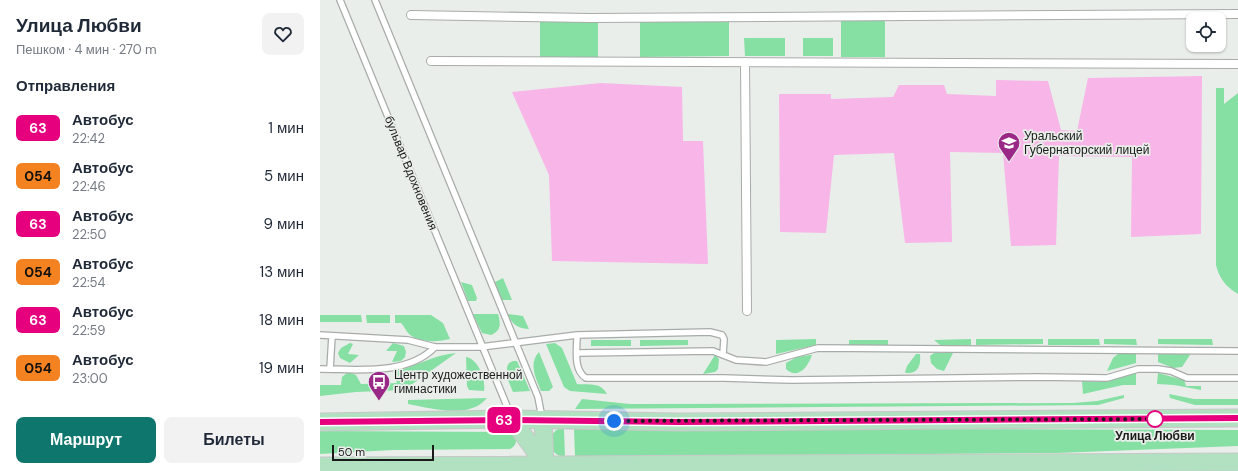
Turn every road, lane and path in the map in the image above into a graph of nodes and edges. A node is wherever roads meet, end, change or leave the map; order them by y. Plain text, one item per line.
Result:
1 (340, 0) edge
2 (375, 0) edge
3 (1238, 14) edge
4 (411, 15) dead end
5 (431, 62) dead end
6 (745, 62) junction
7 (1238, 64) edge
8 (747, 311) dead end
9 (320, 335) edge
10 (577, 335) junction
11 (332, 336) junction
12 (515, 343) junction
13 (435, 347) junction
14 (481, 347) junction
15 (1238, 351) edge
16 (577, 353) junction
17 (724, 356) junction
18 (320, 369) edge
19 (330, 369) junction
20 (1238, 378) edge
21 (1238, 418) edge
22 (512, 420) junction
23 (543, 420) junction
24 (320, 422) edge
25 (1238, 462) edge
26 (545, 465) junction
27 (320, 466) edge

1 - 14 lane, бульвар Вдохновения
2 - 12 lane
3 - 4 street
5 - 6 street
6 - 7 street
6 - 8 street
9 - 11 lane
10 - 12 lane
10 - 16 lane
10 - 17 lane
11 - 13 lane
11 - 19 lane
12 - 14 lane
12 - 23 lane
13 - 14 lane
13 - 19 lane
14 - 22 lane, бульвар Вдохновения
15 - 17 lane
16 - 17 lane
16 - 20 lane
18 - 19 lane
21 - 23 main road
22 - 23 main road
22 - 24 main road
22 - 26 main road
23 - 26 main road
25 - 26 main road
26 - 27 main road

